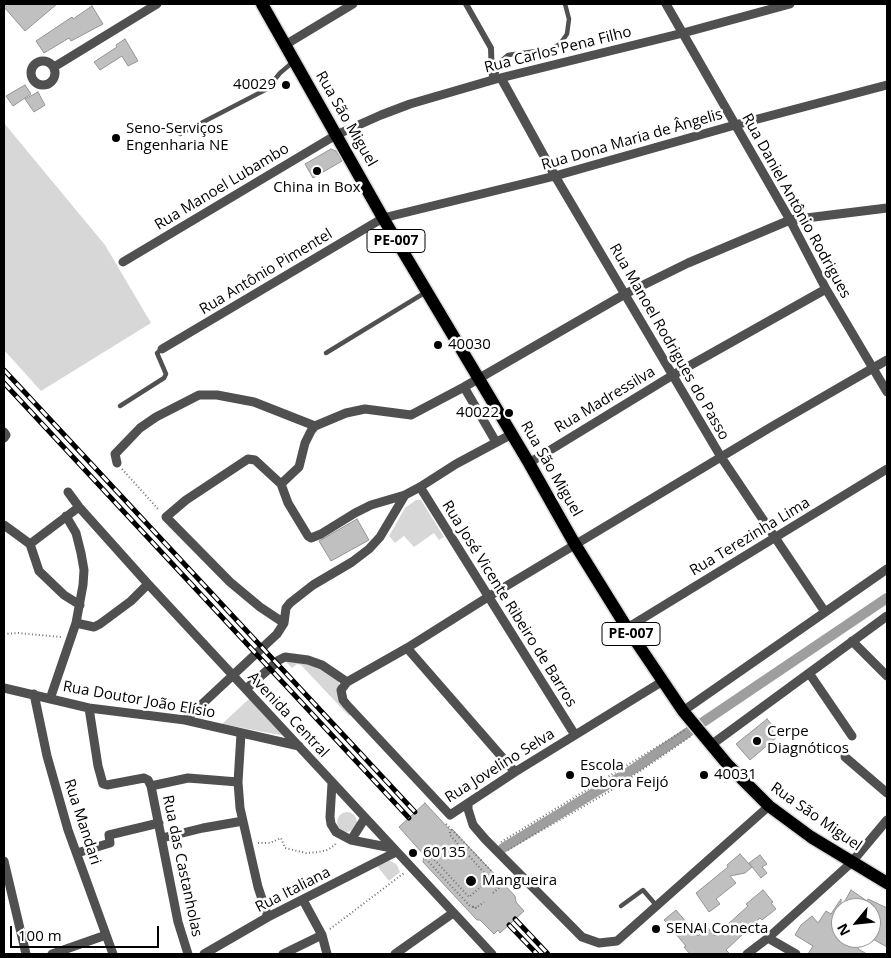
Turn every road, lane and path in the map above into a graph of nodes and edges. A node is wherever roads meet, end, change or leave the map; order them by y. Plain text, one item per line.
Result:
1 (157, 4) edge
2 (262, 4) edge
3 (353, 4) edge
4 (466, 4) edge
5 (565, 4) edge
6 (666, 4) edge
7 (785, 4) edge
8 (762, 7) edge
9 (683, 33) junction
10 (285, 45) junction
11 (294, 62) junction
12 (54, 67) dead end
13 (496, 79) junction
14 (887, 85) edge
15 (735, 125) junction
16 (180, 134) dead end
17 (336, 135) junction
18 (555, 176) junction
19 (887, 208) edge
20 (382, 218) junction
21 (790, 220) junction
22 (123, 262) dead end
23 (826, 289) junction
24 (427, 291) junction
25 (625, 294) junction
26 (162, 349) joint
27 (326, 353) dead end
28 (887, 360) edge
29 (873, 368) junction
30 (673, 375) junction
31 (479, 378) junction
32 (464, 387) junction
33 (887, 392) edge
34 (120, 406) dead end
35 (315, 426) junction
36 (512, 434) junction
37 (496, 442) junction
38 (721, 457) junction
39 (117, 463) joint
40 (529, 463) junction
41 (887, 469) edge
42 (281, 484) junction
43 (420, 487) junction
44 (68, 492) dead end
45 (405, 495) junction
46 (79, 506) junction
47 (66, 516) junction
48 (166, 517) junction
49 (4, 525) edge
50 (774, 537) junction
51 (30, 544) junction
52 (575, 544) junction
53 (887, 569) edge
54 (148, 584) junction
55 (488, 597) junction
56 (80, 605) junction
57 (825, 612) junction
58 (887, 616) edge
59 (76, 623) junction
60 (284, 623) junction
61 (627, 628) junction
62 (4, 634) edge
63 (71, 637) junction
64 (852, 641) junction
65 (407, 648) junction
66 (809, 673) junction
67 (233, 675) junction
68 (887, 676) edge
69 (663, 680) junction
70 (347, 682) junction
71 (4, 688) edge
72 (246, 689) junction
73 (34, 694) junction
74 (50, 699) junction
75 (89, 708) junction
76 (683, 712) junction
77 (185, 720) junction
78 (696, 727) junction
79 (241, 734) junction
80 (575, 735) junction
81 (852, 736) dead end
82 (711, 745) junction
83 (299, 746) junction
84 (845, 757) dead end
85 (515, 772) junction
86 (238, 782) junction
87 (332, 783) junction
88 (151, 784) junction
89 (887, 792) edge
90 (468, 803) junction
91 (769, 806) junction
92 (365, 818) junction
93 (887, 820) edge
94 (243, 821) junction
95 (159, 823) junction
96 (340, 835) junction
97 (162, 838) junction
98 (351, 840) junction
99 (248, 844) junction
100 (493, 848) junction
101 (394, 850) junction
102 (77, 853) junction
103 (500, 855) junction
104 (4, 861) edge
105 (851, 863) junction
106 (410, 867) junction
107 (887, 884) edge
108 (494, 893) dead end
109 (304, 900) junction
110 (484, 902) dead end
111 (656, 905) junction
112 (621, 906) dead end
113 (454, 913) junction
114 (268, 918) junction
115 (322, 934) junction
116 (106, 935) junction
117 (768, 938) junction
118 (70, 951) edge
119 (26, 954) edge
120 (52, 954) edge
121 (113, 954) edge
122 (188, 954) edge
123 (204, 954) edge
124 (283, 954) edge
125 (326, 954) edge
126 (395, 954) edge
127 (492, 954) edge
128 (747, 954) edge
129 (796, 954) edge

1 - 12 street
2 - 10 main road, Rua São Miguel / PE-007
3 - 10 street
4 - 13 street, Rua Manoel Rodrigues do Passo
5 - 13 lane
6 - 9 street, Rua Daniel Antônio Rodrigues
7 - 8 street, Rua Carlos Pena Filho
8 - 9 street, Rua Carlos Pena Filho
9 - 13 street, Rua Carlos Pena Filho
9 - 15 street, Rua Daniel Antônio Rodrigues
10 - 11 main road, Rua São Miguel / PE-007
11 - 16 lane
11 - 17 main road, Rua São Miguel / PE-007
13 - 17 street, Rua Carlos Pena Filho
13 - 18 street, Rua Manoel Rodrigues do Passo
14 - 15 street, Rua Dona Maria de Ângelis
15 - 18 street, Rua Dona Maria de Ângelis
15 - 21 street, Rua Daniel Antônio Rodrigues
17 - 20 main road, Rua São Miguel / PE-007
17 - 22 street, Rua Manoel Lubambo
18 - 20 street, Rua Dona Maria de Ângelis
18 - 25 street, Rua Manoel Rodrigues do Passo
19 - 21 street
20 - 24 main road, Rua São Miguel / PE-007
20 - 26 street, Rua Antônio Pimentel
21 - 23 street, Rua Daniel Antônio Rodrigues
21 - 25 street
23 - 29 street, Rua Daniel Antônio Rodrigues
23 - 30 street, Rua Madressilva
24 - 27 lane
24 - 31 main road, Rua São Miguel / PE-007
25 - 30 street, Rua Manoel Rodrigues do Passo
25 - 31 street
26 - 34 lane
28 - 29 street
29 - 33 street, Rua Daniel Antônio Rodrigues
29 - 38 street
30 - 38 street, Rua Manoel Rodrigues do Passo
30 - 40 street, Rua Madressilva
31 - 32 street
31 - 36 main road, Rua São Miguel / PE-007
32 - 35 street
32 - 37 street
35 - 39 street
35 - 42 street
36 - 37 street
36 - 40 main road, Rua São Miguel / PE-007
37 - 43 street
38 - 50 street, Rua Manoel Rodrigues do Passo
38 - 52 street
39 - 48 path
40 - 52 main road, Rua São Miguel / PE-007
41 - 50 street, Rua Terezinha Lima
42 - 45 street
42 - 48 street
43 - 45 street
43 - 55 street, Rua José Vicente Ribeiro de Barros
44 - 46 street, Avenida Central
45 - 60 street
46 - 47 street
46 - 54 street, Avenida Central
47 - 51 street
47 - 56 street
48 - 60 street
49 - 51 street
50 - 57 street, Rua Manoel Rodrigues do Passo
50 - 61 street, Rua Terezinha Lima
51 - 56 street
52 - 55 street
52 - 61 main road, Rua São Miguel / PE-007
53 - 57 street
54 - 59 street
54 - 67 street, Avenida Central
55 - 65 street
55 - 80 street, Rua José Vicente Ribeiro de Barros
56 - 59 street
57 - 76 street
58 - 64 street
59 - 63 street
60 - 67 street
61 - 69 main road, Rua São Miguel / PE-007
62 - 63 path
63 - 74 street
64 - 66 street
64 - 68 street
65 - 70 street
65 - 85 street
66 - 81 street
66 - 82 street
67 - 72 street, Avenida Central
67 - 77 street
69 - 76 main road, Rua São Miguel / PE-007
69 - 80 street, Rua Jovelino Selva
70 - 72 street
70 - 90 street, Rua Jovelino Selva
71 - 73 street, Rua Doutor João Elísio
72 - 83 street, Avenida Central
73 - 74 street, Rua Doutor João Elísio
73 - 102 street, Rua Mandari
74 - 75 street, Rua Doutor João Elísio
75 - 77 street, Rua Doutor João Elísio
75 - 88 street
76 - 78 main road, Rua São Miguel / PE-007
77 - 79 street, Rua Doutor João Elísio
78 - 82 main road, Rua São Miguel / PE-007
78 - 100 path
78 - 103 path
79 - 83 street, Rua Doutor João Elísio
79 - 86 street
80 - 85 street, Rua Jovelino Selva
82 - 91 main road, Rua São Miguel / PE-007
83 - 87 street, Avenida Central
84 - 89 street
85 - 90 street, Rua Jovelino Selva
86 - 88 street
86 - 94 street
87 - 92 street, Avenida Central
87 - 96 street
88 - 95 street, Rua das Castanholas
90 - 100 street
91 - 105 main road, Rua São Miguel / PE-007
91 - 111 street
92 - 98 street
92 - 101 street, Avenida Central
93 - 105 street
94 - 97 street
94 - 99 street
95 - 97 street, Rua das Castanholas
95 - 102 street
96 - 98 street
96 - 99 path
97 - 122 street, Rua das Castanholas
98 - 101 street
99 - 114 street
100 - 103 street
101 - 106 street, Avenida Central
101 - 109 street, Rua Italiana
102 - 116 street, Rua Mandari
103 - 111 street
104 - 119 street
105 - 107 main road, Rua São Miguel / PE-007
105 - 117 street
106 - 113 street, Avenida Central
106 - 115 path
108 - 110 path, bridge
109 - 114 street, Rua Italiana
109 - 115 street
111 - 112 lane
113 - 126 street
113 - 127 street, Avenida Central
114 - 123 street, Rua Italiana
115 - 124 street
115 - 125 street
116 - 118 street
116 - 121 street, Rua Mandari
117 - 128 street
117 - 129 street
118 - 120 street

